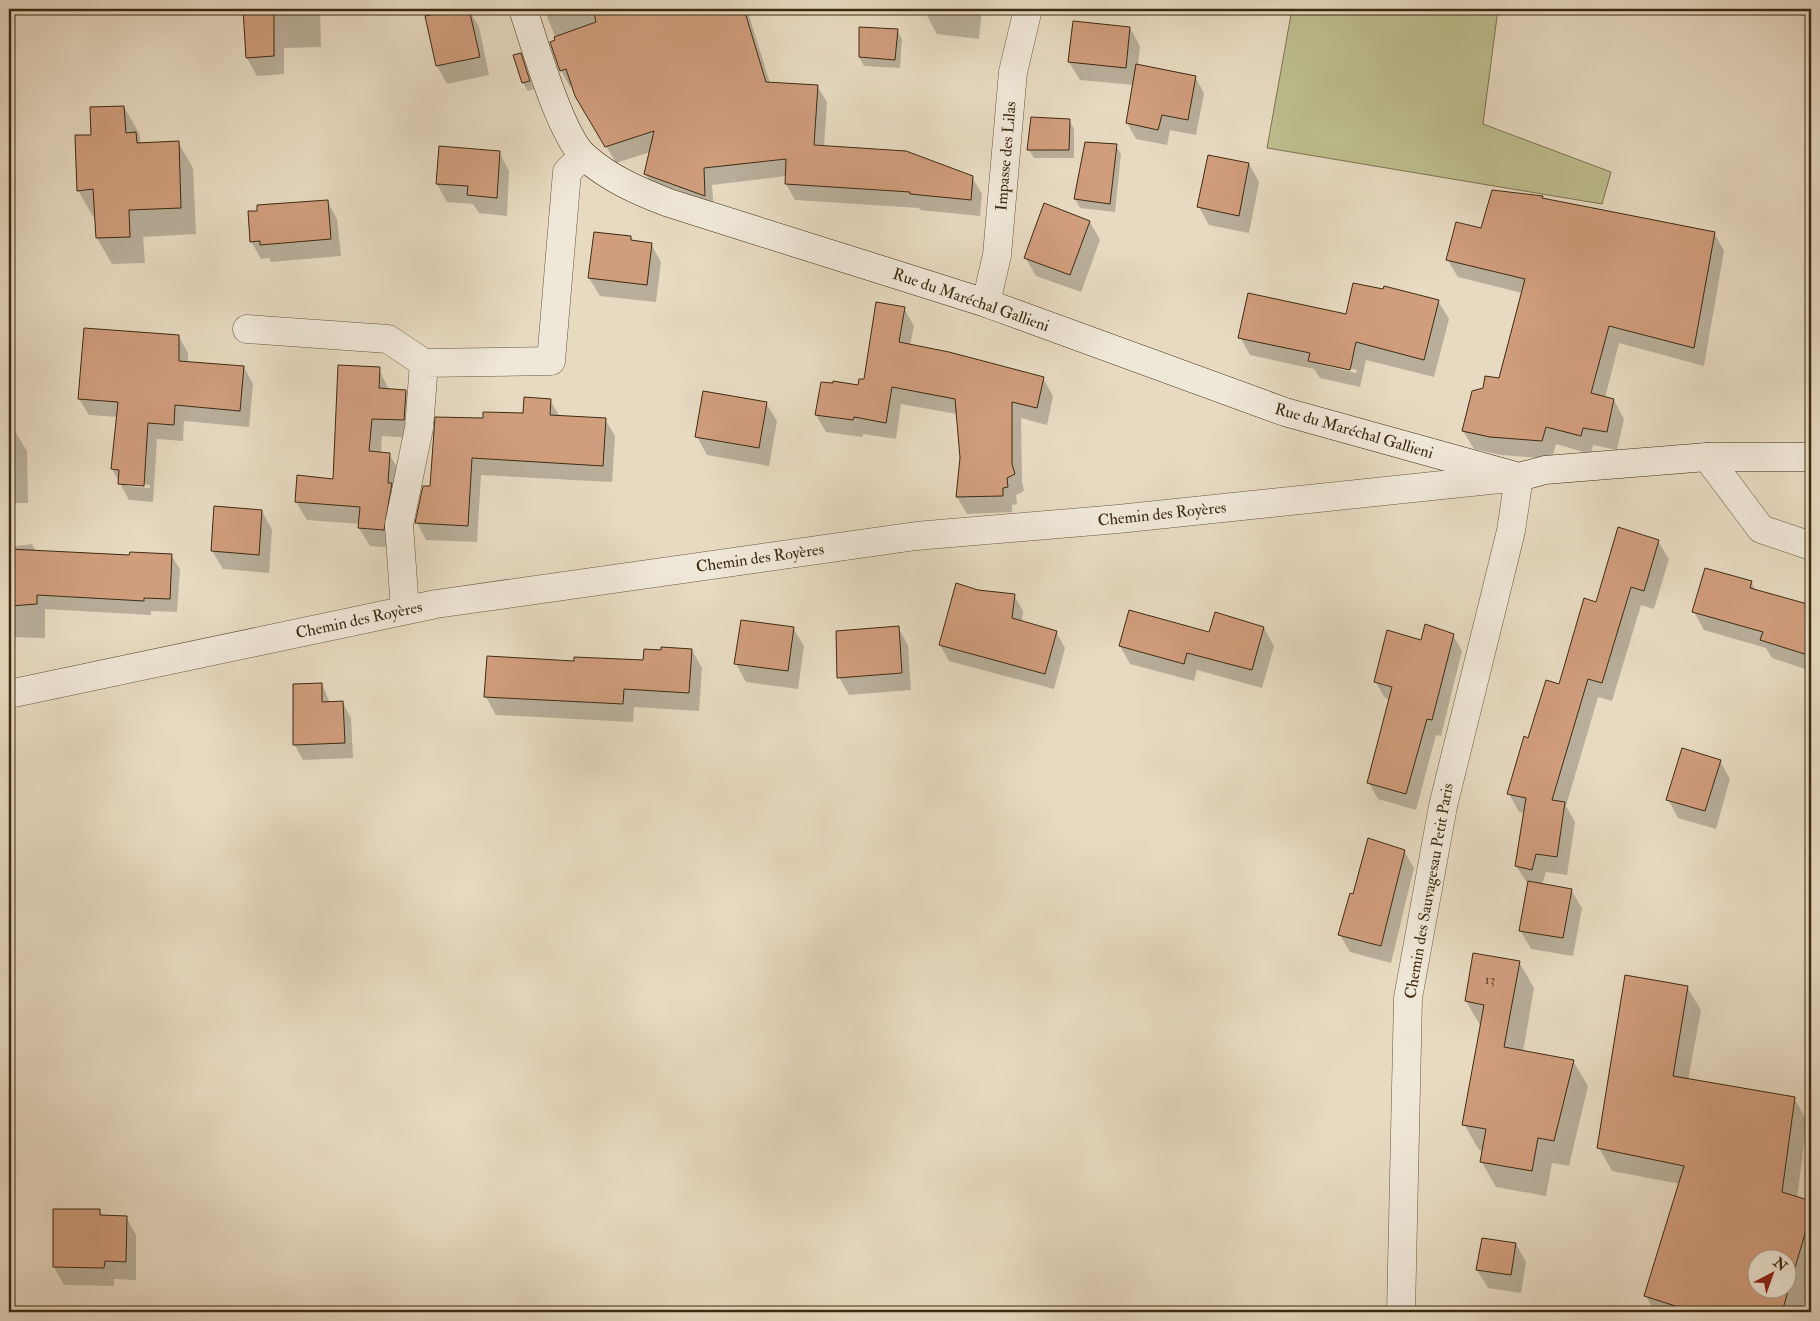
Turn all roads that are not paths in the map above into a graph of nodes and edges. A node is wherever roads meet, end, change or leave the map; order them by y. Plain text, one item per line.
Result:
1 (522, 9) edge
2 (1028, 9) edge
3 (583, 156) junction
4 (986, 304) junction
5 (247, 329) dead end
6 (424, 363) junction
7 (1811, 457) edge
8 (1707, 458) junction
9 (1519, 478) junction
10 (1811, 546) edge
11 (405, 610) junction
12 (9, 694) edge
13 (1401, 1312) edge

1 - 3 street, Rue du Maréchal Gallieni
2 - 4 street, Impasse des Lilas
3 - 4 street, Rue du Maréchal Gallieni
3 - 6 street
4 - 9 street, Rue du Maréchal Gallieni
5 - 6 street
6 - 11 street
7 - 8 street, Chemin des Royères
8 - 9 street, Chemin des Royères
8 - 10 street
9 - 11 street, Chemin des Royères
9 - 13 street, Chemin des Sauvagesau Petit Paris
11 - 12 street, Chemin des Royères

